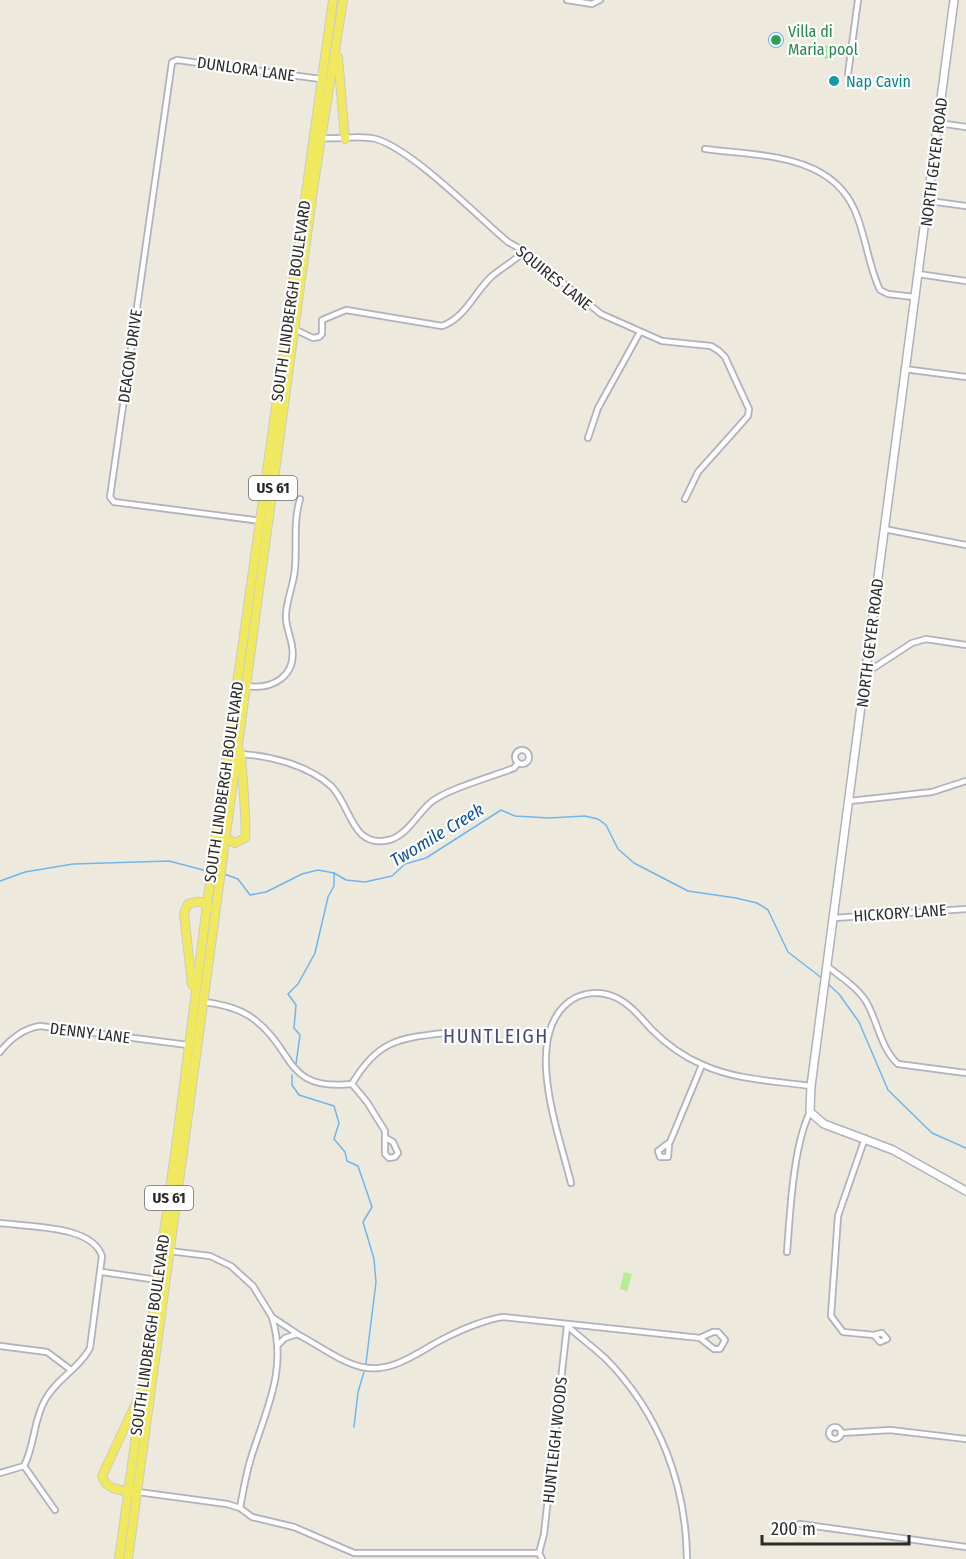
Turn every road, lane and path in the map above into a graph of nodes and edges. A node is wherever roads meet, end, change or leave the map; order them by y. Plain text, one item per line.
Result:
1 (567, 0) edge
2 (600, 0) edge
3 (858, 0) edge
4 (954, 0) edge
5 (333, 3) edge
6 (342, 3) edge
7 (337, 37) junction
8 (172, 62) joint
9 (848, 74) dead end
10 (321, 79) junction
11 (939, 123) junction
12 (966, 127) edge
13 (312, 136) junction
14 (321, 138) junction
15 (345, 139) junction
16 (705, 149) dead end
17 (929, 201) junction
18 (966, 206) edge
19 (524, 251) junction
20 (918, 274) junction
21 (966, 281) edge
22 (914, 297) junction
23 (294, 329) junction
24 (640, 332) junction
25 (904, 369) junction
26 (966, 377) edge
27 (588, 438) dead end
28 (300, 499) dead end
29 (685, 499) dead end
30 (261, 521) junction
31 (884, 529) junction
32 (966, 545) edge
33 (966, 645) edge
34 (866, 673) junction
35 (246, 686) junction
36 (238, 741) junction
37 (241, 754) junction
38 (519, 763) dead end
39 (966, 781) edge
40 (850, 801) junction
41 (217, 826) junction
42 (225, 839) junction
43 (206, 904) junction
44 (966, 909) edge
45 (214, 916) junction
46 (834, 918) junction
47 (827, 969) junction
48 (194, 998) junction
49 (203, 1002) junction
50 (445, 1033) dead end
51 (188, 1045) junction
52 (0, 1052) edge
53 (702, 1065) junction
54 (966, 1073) edge
55 (352, 1084) junction
56 (811, 1086) junction
57 (810, 1112) junction
58 (386, 1138) dead end
59 (865, 1138) junction
60 (669, 1145) dead end
61 (571, 1183) dead end
62 (966, 1191) edge
63 (0, 1223) edge
64 (169, 1251) junction
65 (788, 1252) dead end
66 (102, 1272) junction
67 (158, 1280) junction
68 (272, 1317) junction
69 (567, 1326) junction
70 (297, 1334) junction
71 (874, 1335) dead end
72 (700, 1338) junction
73 (279, 1345) junction
74 (0, 1346) edge
75 (72, 1370) junction
76 (143, 1386) junction
77 (841, 1433) dead end
78 (966, 1439) edge
79 (24, 1466) junction
80 (0, 1473) edge
81 (128, 1491) junction
82 (138, 1492) junction
83 (240, 1508) junction
84 (55, 1510) dead end
85 (800, 1524) dead end
86 (966, 1547) edge
87 (539, 1553) junction
88 (119, 1559) edge
89 (128, 1559) edge
90 (542, 1559) edge
91 (687, 1559) edge

1 - 2 street
3 - 9 street
4 - 11 street, NORTH GEYER ROAD
5 - 10 main road, SOUTH LINDBERGH BOULEVARD / US 61
6 - 7 main road, SOUTH LINDBERGH BOULEVARD / US 61
7 - 14 main road, SOUTH LINDBERGH BOULEVARD / US 61
7 - 15 main road
8 - 10 street, DUNLORA LANE
8 - 30 street, DEACON DRIVE
10 - 13 main road, SOUTH LINDBERGH BOULEVARD / US 61
11 - 12 street
11 - 17 street, NORTH GEYER ROAD
13 - 14 street, SQUIRES LANE
13 - 30 main road, SOUTH LINDBERGH BOULEVARD / US 61
14 - 15 street, SQUIRES LANE
14 - 23 main road, SOUTH LINDBERGH BOULEVARD / US 61
15 - 19 street, SQUIRES LANE
16 - 22 street
17 - 18 street
17 - 20 street, NORTH GEYER ROAD
19 - 23 street
19 - 24 street, SQUIRES LANE
20 - 21 street
20 - 22 street, NORTH GEYER ROAD
22 - 25 street, NORTH GEYER ROAD
23 - 35 main road, SOUTH LINDBERGH BOULEVARD / US 61
24 - 27 street
24 - 29 street, SQUIRES LANE
25 - 26 street
25 - 31 street, NORTH GEYER ROAD
28 - 35 street
30 - 41 main road, SOUTH LINDBERGH BOULEVARD / US 61
31 - 32 street
31 - 34 street, NORTH GEYER ROAD
33 - 34 street
34 - 40 street, NORTH GEYER ROAD
35 - 36 main road, SOUTH LINDBERGH BOULEVARD / US 61
36 - 37 main road
36 - 42 main road, SOUTH LINDBERGH BOULEVARD / US 61
37 - 38 street
37 - 42 main road
39 - 40 street
40 - 46 street, NORTH GEYER ROAD
41 - 42 main road
41 - 43 main road, SOUTH LINDBERGH BOULEVARD / US 61
42 - 45 main road, SOUTH LINDBERGH BOULEVARD / US 61
43 - 45 main road
43 - 48 main road, SOUTH LINDBERGH BOULEVARD / US 61
43 - 48 main road
44 - 46 street, HICKORY LANE
45 - 49 main road, SOUTH LINDBERGH BOULEVARD / US 61
46 - 47 street, NORTH GEYER ROAD
47 - 54 street
47 - 56 street, NORTH GEYER ROAD
48 - 51 main road, SOUTH LINDBERGH BOULEVARD / US 61
49 - 55 street
49 - 64 main road, SOUTH LINDBERGH BOULEVARD / US 61
50 - 55 street
51 - 52 street, DENNY LANE
51 - 67 main road, SOUTH LINDBERGH BOULEVARD / US 61
53 - 56 street
53 - 60 street
53 - 61 street
55 - 58 street
56 - 57 street, NORTH GEYER ROAD
57 - 59 street
57 - 65 street
59 - 62 street
59 - 71 street
63 - 66 street
64 - 68 street
64 - 82 main road, SOUTH LINDBERGH BOULEVARD / US 61
66 - 67 street
66 - 75 street
67 - 76 main road, SOUTH LINDBERGH BOULEVARD / US 61
68 - 70 street
68 - 73 street
69 - 70 street
69 - 72 street
69 - 87 street, HUNTLEIGH WOODS
69 - 91 street
70 - 73 street
72 - 72 street
73 - 83 street
74 - 75 street
75 - 79 street
76 - 81 main road, SOUTH LINDBERGH BOULEVARD / US 61
76 - 81 main road
77 - 78 street
79 - 80 street
79 - 84 street
81 - 82 main road
81 - 88 main road, SOUTH LINDBERGH BOULEVARD / US 61
82 - 83 street
82 - 89 main road, SOUTH LINDBERGH BOULEVARD / US 61
83 - 87 street
85 - 86 street
87 - 90 street

